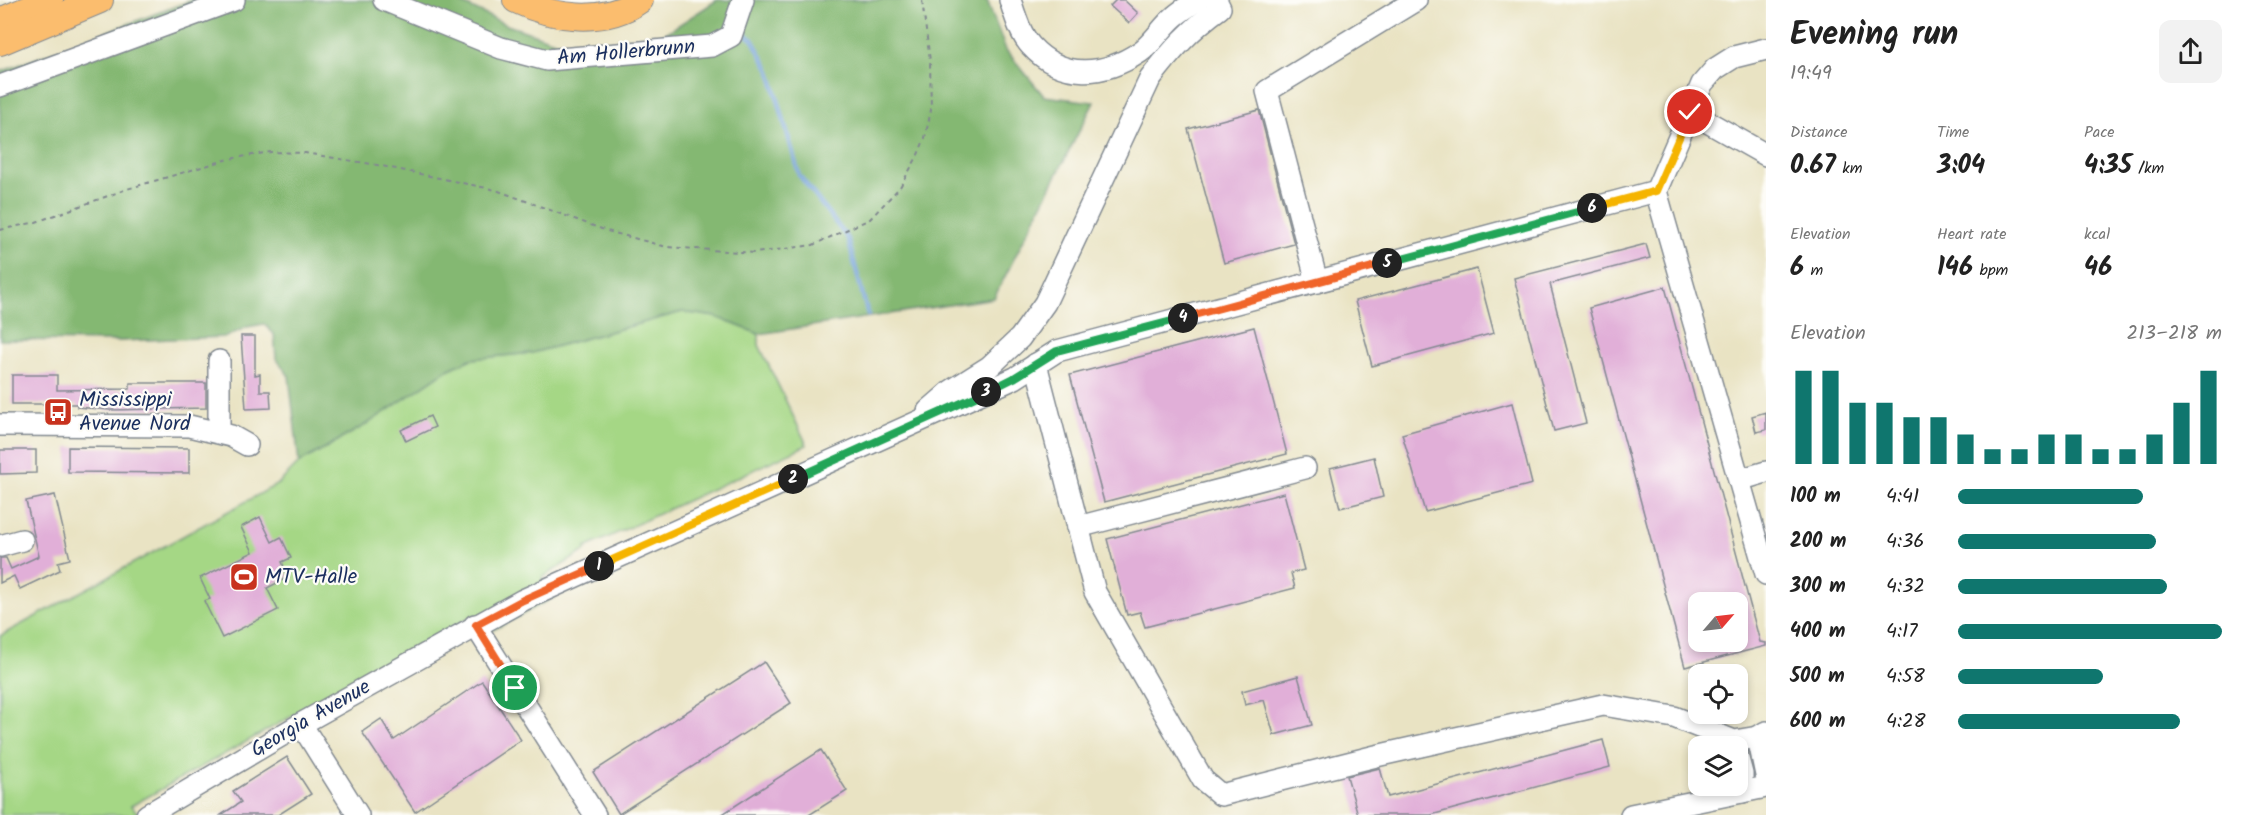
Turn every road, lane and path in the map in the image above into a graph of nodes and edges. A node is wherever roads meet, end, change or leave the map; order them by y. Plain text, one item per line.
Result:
1 (50, 0) edge
2 (100, 0) edge
3 (234, 0) edge
4 (384, 0) edge
5 (516, 0) edge
6 (640, 0) edge
7 (743, 0) edge
8 (922, 0) edge
9 (1010, 0) edge
10 (1198, 0) edge
11 (1216, 0) edge
12 (1416, 0) edge
13 (0, 21) edge
14 (0, 42) edge
15 (1766, 49) edge
16 (0, 86) edge
17 (1690, 112) junction
18 (1766, 155) edge
19 (1656, 191) junction
20 (0, 230) edge
21 (1317, 282) junction
22 (219, 361) dead end
23 (1036, 364) junction
24 (0, 425) edge
25 (912, 425) junction
26 (219, 432) junction
27 (247, 445) dead end
28 (1305, 468) dead end
29 (1766, 472) edge
30 (1739, 480) junction
31 (1078, 527) junction
32 (22, 540) dead end
33 (0, 546) edge
34 (1766, 574) edge
35 (476, 625) junction
36 (301, 724) junction
37 (1762, 735) edge
38 (1711, 736) edge
39 (1748, 742) edge
40 (1766, 775) edge
41 (1766, 787) edge
42 (1748, 791) edge
43 (1723, 796) edge
44 (147, 815) edge
45 (358, 815) edge
46 (595, 815) edge
47 (1631, 815) edge

1 - 13 main road
2 - 14 main road
3 - 16 street
4 - 7 street, Am Hollerbrunn
5 - 6 main road
8 - 20 path
9 - 10 street
11 - 25 street
12 - 21 street
15 - 17 street
17 - 18 street
17 - 19 street
19 - 21 street, Georgia Avenue
19 - 30 street
21 - 23 street, Georgia Avenue
22 - 26 street
23 - 25 street, Georgia Avenue
23 - 31 street
24 - 26 street
25 - 35 street, Georgia Avenue
26 - 27 street
28 - 31 street
29 - 30 street
30 - 34 street
31 - 38 street
32 - 33 street
35 - 36 street, Georgia Avenue
35 - 46 street
36 - 44 street, Georgia Avenue
36 - 45 street
37 - 39 street
37 - 40 street
41 - 42 street
43 - 47 street

